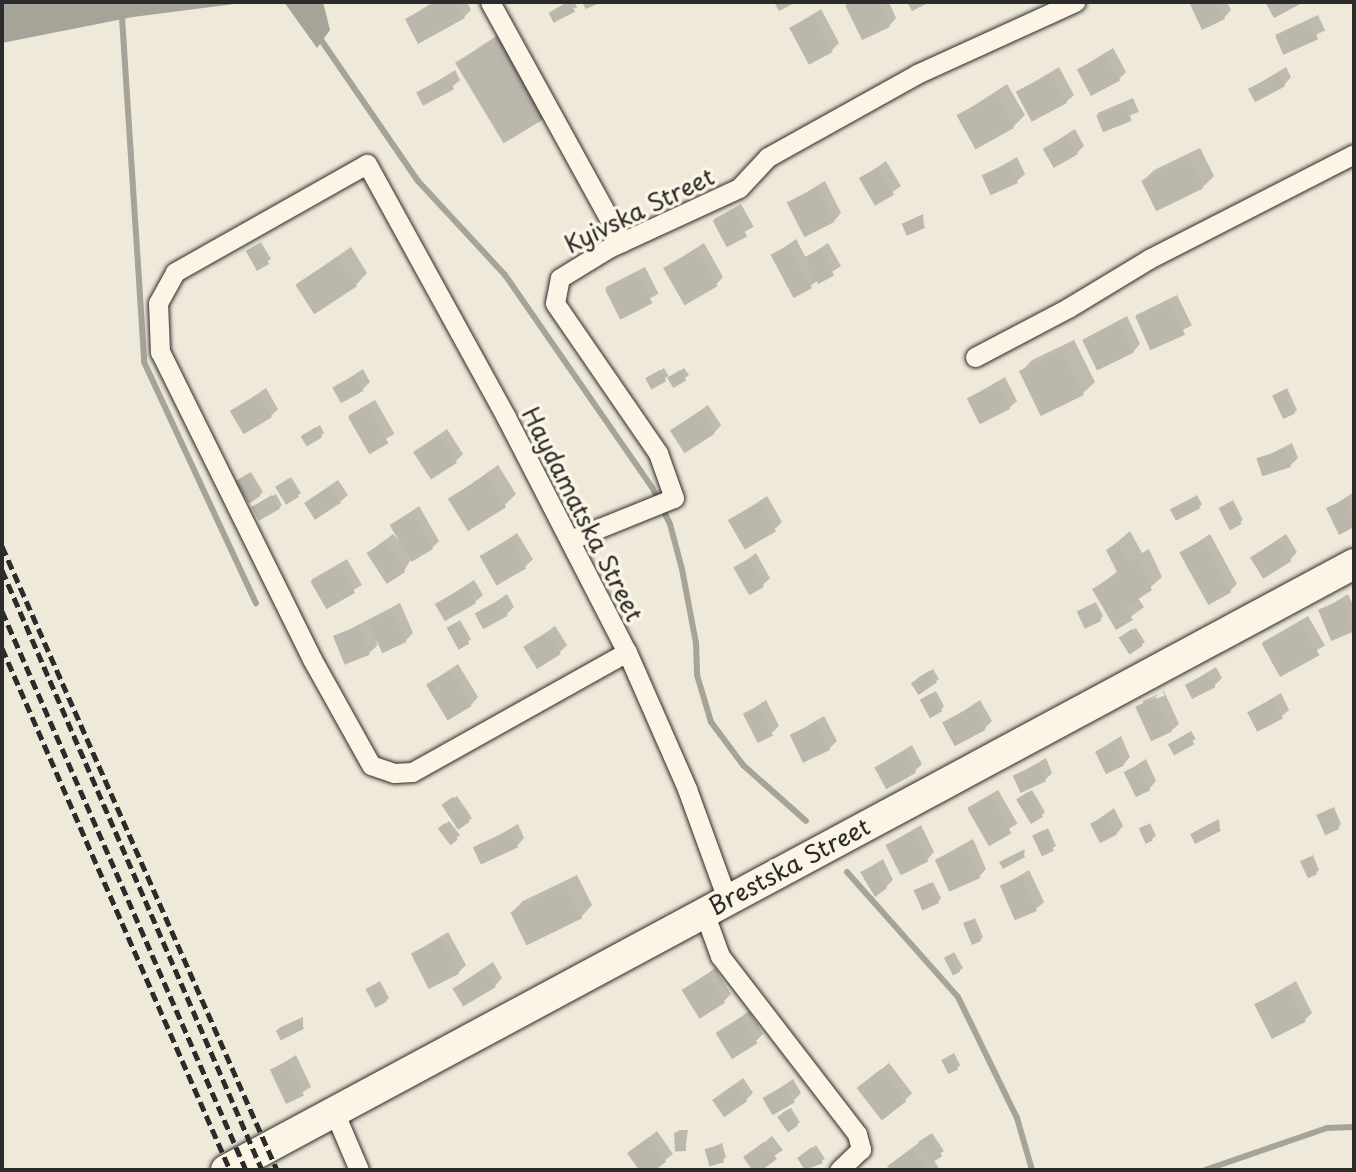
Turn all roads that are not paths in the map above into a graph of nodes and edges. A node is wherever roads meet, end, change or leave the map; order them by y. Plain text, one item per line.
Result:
1 (490, 2) edge
2 (1075, 2) edge
3 (1354, 154) edge
4 (622, 242) junction
5 (975, 356) dead end
6 (570, 540) junction
7 (1354, 564) edge
8 (627, 652) junction
9 (716, 906) junction
10 (333, 1109) junction
11 (226, 1170) edge
12 (359, 1170) edge
13 (839, 1170) edge

1 - 4 street
2 - 4 street, Kyivska Street
3 - 5 street
4 - 6 street, Kyivska Street
6 - 8 street, Haydamatska Street
6 - 8 street, Haydamatska Street
7 - 9 main road, Brestska Street
8 - 9 street, Haydamatska Street
9 - 10 main road, Brestska Street
9 - 13 street, Haydamatska Street
10 - 11 main road, Brestska Street
10 - 12 street

